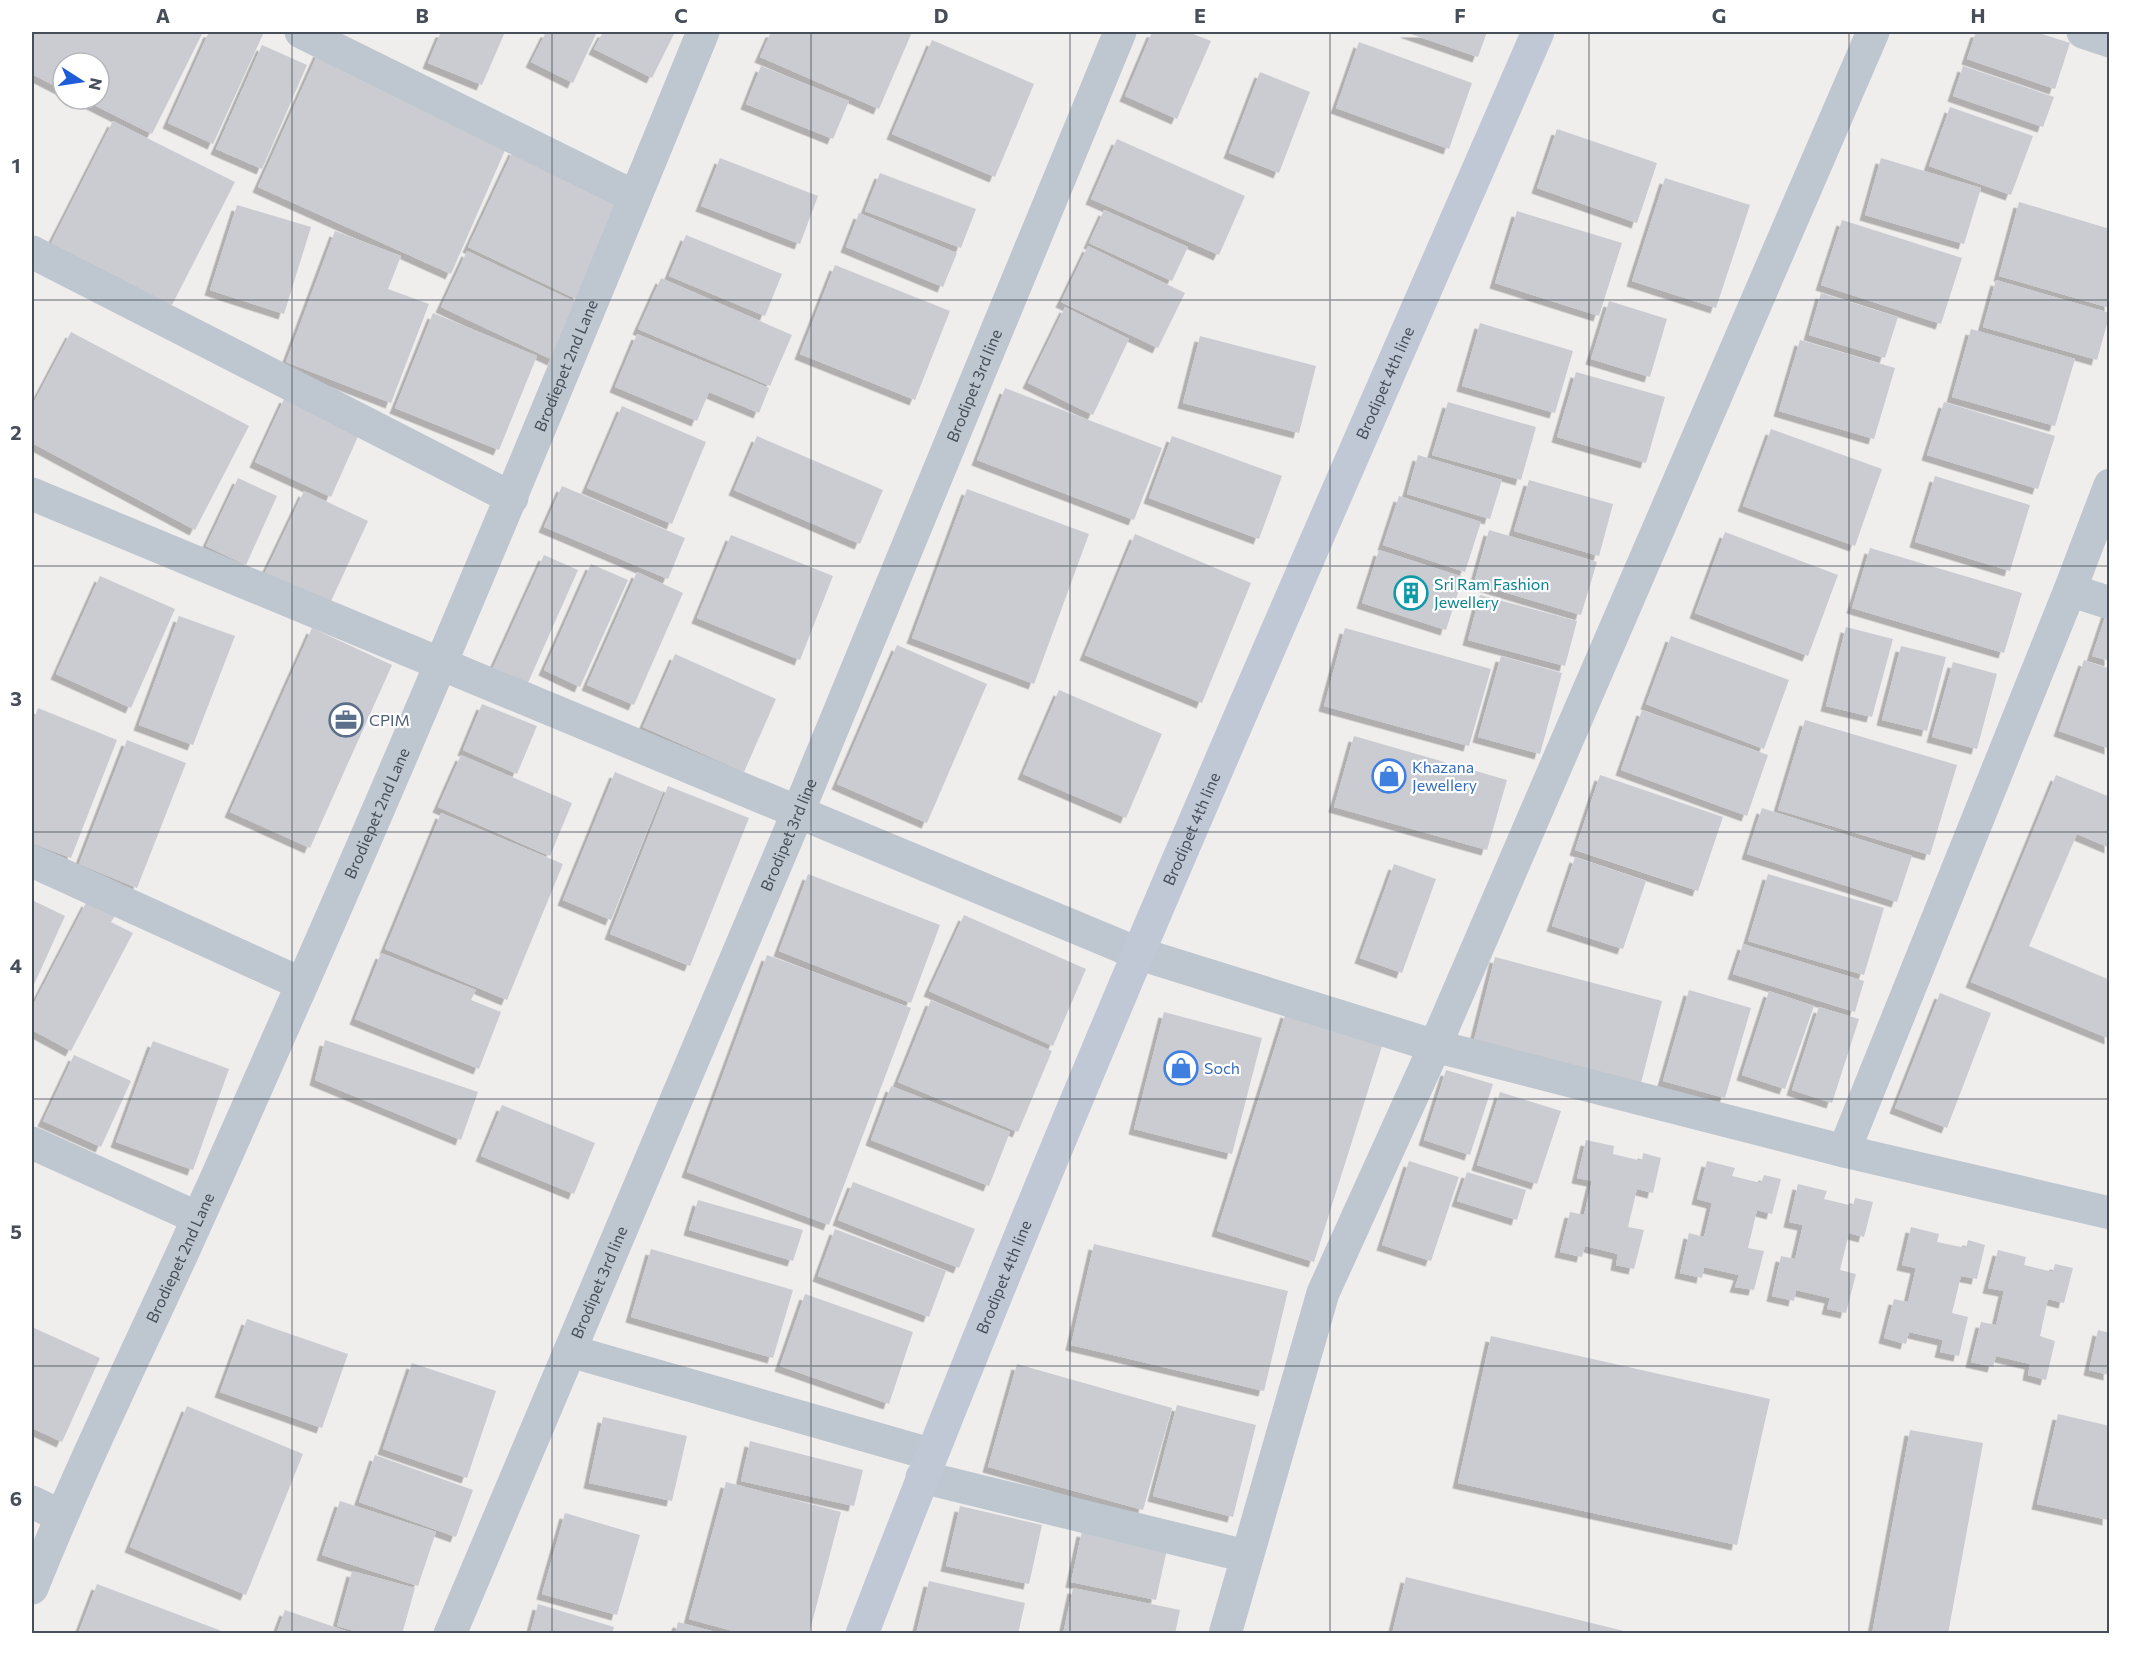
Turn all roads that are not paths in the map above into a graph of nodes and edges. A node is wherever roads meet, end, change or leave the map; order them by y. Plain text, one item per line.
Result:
1 (301, 32) edge
2 (703, 32) edge
3 (1120, 32) edge
4 (1538, 32) edge
5 (1873, 32) edge
6 (2083, 32) edge
7 (2109, 41) edge
8 (635, 197) junction
9 (32, 252) edge
10 (2109, 485) edge
11 (32, 494) edge
12 (512, 498) junction
13 (2070, 590) junction
14 (2109, 603) edge
15 (441, 664) junction
16 (798, 812) junction
17 (32, 861) edge
18 (1137, 953) junction
19 (302, 984) junction
20 (1435, 1046) junction
21 (32, 1143) edge
22 (1844, 1151) junction
23 (2109, 1214) edge
24 (198, 1218) junction
25 (570, 1351) junction
26 (926, 1466) junction
27 (32, 1503) edge
28 (61, 1516) junction
29 (1246, 1556) junction
30 (32, 1588) edge
31 (450, 1634) edge
32 (862, 1634) edge
33 (1225, 1634) edge

1 - 8 street
2 - 8 street, Brodiepet 2nd Lane
3 - 16 street, Brodipet 3rd line
4 - 18 street, Brodipet 4th line
5 - 20 street
6 - 7 street
8 - 12 street, Brodiepet 2nd Lane
9 - 12 street
10 - 13 street
11 - 15 street
12 - 15 street, Brodiepet 2nd Lane
13 - 14 street
13 - 22 street
15 - 16 street
15 - 19 street, Brodiepet 2nd Lane
16 - 18 street
16 - 25 street, Brodipet 3rd line
17 - 19 street
18 - 20 street
18 - 26 street, Brodipet 4th line
19 - 24 street, Brodiepet 2nd Lane
20 - 22 street
20 - 29 street
21 - 24 street
22 - 23 street
24 - 28 street, Brodiepet 2nd Lane
25 - 26 street
25 - 31 street, Brodipet 3rd line
26 - 29 street
26 - 32 street, Brodipet 4th line
27 - 28 street
28 - 30 street, Brodiepet 2nd Lane
29 - 33 street

